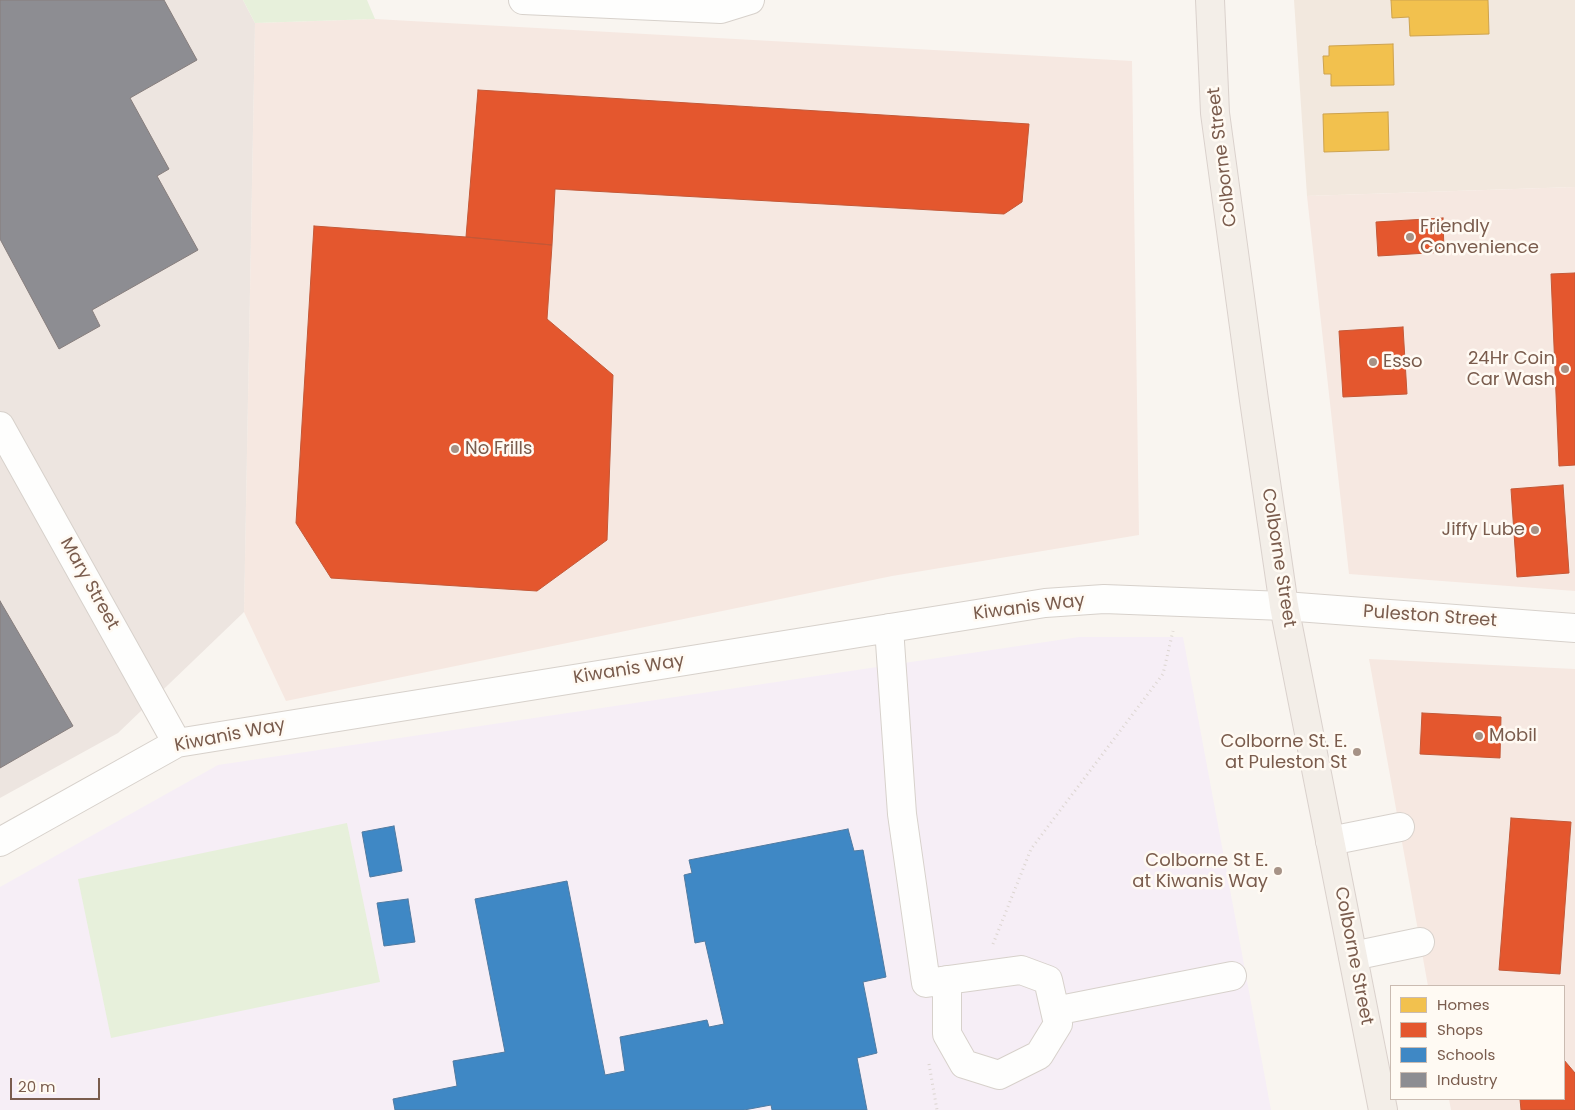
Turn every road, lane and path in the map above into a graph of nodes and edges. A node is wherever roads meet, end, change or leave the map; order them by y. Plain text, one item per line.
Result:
1 (523, 0) edge
2 (750, 0) edge
3 (1210, 0) edge
4 (0, 426) edge
5 (1180, 602) junction
6 (1284, 606) junction
7 (889, 628) junction
8 (1575, 628) edge
9 (177, 742) junction
10 (1400, 827) dead end
11 (1330, 841) junction
12 (0, 842) edge
13 (1420, 942) dead end
14 (1353, 956) junction
15 (981, 975) junction
16 (1232, 976) dead end
17 (947, 980) junction
18 (1055, 1011) junction
19 (1385, 1102) edge

1 - 2 street
3 - 6 main road, Colborne Street
4 - 9 street, Mary Street
5 - 6 street, Kiwanis Way
5 - 7 street, Kiwanis Way
5 - 15 path
6 - 8 street, Puleston Street
6 - 11 main road, Colborne Street
7 - 9 street, Kiwanis Way
7 - 17 street
9 - 12 street, Kiwanis Way
10 - 11 street
11 - 14 main road, Colborne Street
13 - 14 street
14 - 19 main road, Colborne Street
15 - 17 street
15 - 18 street
16 - 18 street
17 - 18 street

